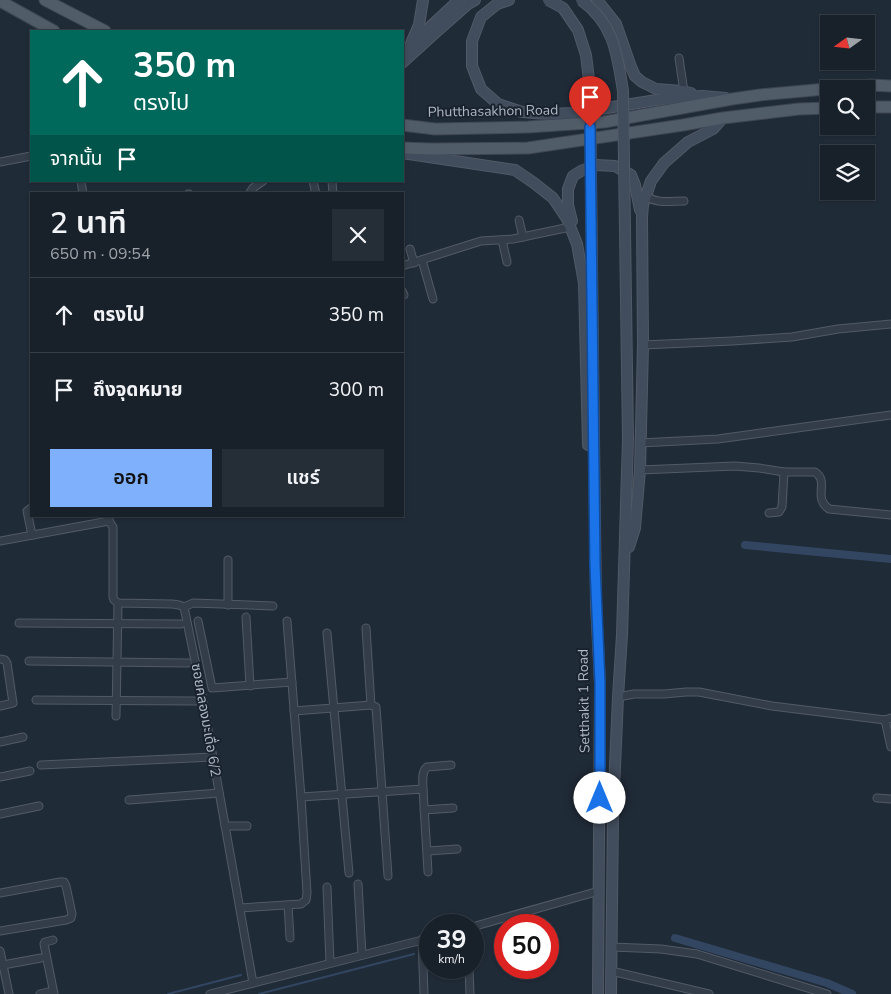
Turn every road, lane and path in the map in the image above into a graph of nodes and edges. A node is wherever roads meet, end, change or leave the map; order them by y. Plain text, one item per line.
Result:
1 (45, 0) edge
2 (423, 0) edge
3 (509, 0) edge
4 (548, 0) edge
5 (580, 0) edge
6 (597, 0) edge
7 (0, 1) edge
8 (467, 1) edge
9 (52, 30) edge
10 (103, 30) edge
11 (404, 52) edge
12 (679, 58) dead end
13 (404, 62) edge
14 (891, 86) edge
15 (684, 92) junction
16 (702, 96) junction
17 (732, 98) junction
18 (875, 107) edge
19 (891, 107) edge
20 (820, 108) edge
21 (724, 118) junction
22 (404, 125) edge
23 (404, 148) edge
24 (404, 154) edge
25 (30, 156) edge
26 (0, 162) edge
27 (262, 182) edge
28 (250, 192) edge
29 (646, 196) junction
30 (684, 201) dead end
31 (519, 220) dead end
32 (570, 227) junction
33 (642, 235) junction
34 (522, 237) junction
35 (502, 240) junction
36 (577, 244) junction
37 (410, 249) dead end
38 (422, 260) junction
39 (507, 262) dead end
40 (414, 263) junction
41 (404, 266) edge
42 (433, 299) dead end
43 (891, 324) edge
44 (643, 345) junction
45 (891, 415) edge
46 (640, 443) junction
47 (640, 470) junction
48 (784, 472) junction
49 (30, 509) edge
50 (769, 513) dead end
51 (891, 515) edge
52 (109, 518) edge
53 (32, 535) junction
54 (0, 541) edge
55 (595, 548) junction
56 (625, 557) junction
57 (228, 560) dead end
58 (118, 603) junction
59 (228, 605) junction
60 (273, 606) dead end
61 (184, 607) junction
62 (246, 617) dead end
63 (198, 621) dead end
64 (287, 621) dead end
65 (19, 623) dead end
66 (117, 624) junction
67 (181, 624) dead end
68 (366, 628) dead end
69 (326, 633) dead end
70 (0, 660) edge
71 (29, 661) dead end
72 (117, 662) junction
73 (188, 663) dead end
74 (292, 682) junction
75 (250, 686) junction
76 (618, 697) junction
77 (36, 700) dead end
78 (116, 700) junction
79 (196, 701) dead end
80 (371, 705) junction
81 (0, 706) edge
82 (334, 707) junction
83 (294, 711) junction
84 (116, 716) dead end
85 (888, 719) edge
86 (23, 737) dead end
87 (0, 742) edge
88 (891, 747) edge
89 (213, 757) junction
90 (41, 765) dead end
91 (451, 765) dead end
92 (30, 771) dead end
93 (0, 777) edge
94 (423, 789) junction
95 (382, 792) junction
96 (219, 793) junction
97 (342, 794) junction
98 (301, 797) junction
99 (877, 798) dead end
100 (891, 799) edge
101 (129, 800) dead end
102 (39, 806) dead end
103 (453, 808) dead end
104 (424, 810) junction
105 (0, 814) edge
106 (225, 826) junction
107 (247, 826) dead end
108 (457, 849) dead end
109 (428, 851) junction
110 (428, 872) dead end
111 (349, 873) dead end
112 (388, 876) dead end
113 (358, 884) dead end
114 (327, 887) dead end
115 (599, 891) junction
116 (0, 892) edge
117 (288, 905) junction
118 (240, 908) junction
119 (484, 924) edge
120 (0, 931) edge
121 (290, 938) dead end
122 (53, 940) dead end
123 (419, 941) edge
124 (612, 948) junction
125 (0, 951) edge
126 (362, 955) junction
127 (41, 958) dead end
128 (330, 963) junction
129 (3, 965) junction
130 (611, 971) junction
131 (425, 979) edge
132 (469, 979) edge
133 (253, 983) junction
134 (51, 993) edge
135 (9, 994) edge
136 (40, 994) edge
137 (210, 994) edge
138 (424, 994) edge
139 (470, 994) edge
140 (598, 994) edge
141 (611, 994) edge
142 (709, 994) edge
143 (827, 994) edge

1 - 10 main road
2 - 11 main road
3 - 16 main road
4 - 55 main road, Setthakit 1 Road, bridge
5 - 56 main road, bridge
6 - 15 main road
7 - 9 main road
8 - 11 main road
8 - 13 main road
12 - 15 street
14 - 17 main road
15 - 16 main road
16 - 17 main road
17 - 22 main road, Phutthasakhon Road
18 - 19 main road
20 - 21 main road
21 - 23 main road
21 - 29 main road
24 - 32 main road
25 - 26 street
27 - 28 street
29 - 30 street
29 - 33 main road
31 - 34 street
32 - 34 street
32 - 36 main road
33 - 36 main road
33 - 44 main road
34 - 35 street
35 - 38 street
35 - 39 street
36 - 55 main road
37 - 40 street
38 - 40 street
38 - 42 street
40 - 41 street
43 - 44 street
44 - 46 main road
45 - 46 street
46 - 47 main road
47 - 48 street
47 - 56 main road
48 - 50 street
48 - 51 street
49 - 53 street
52 - 53 street
52 - 58 street
53 - 54 street
55 - 115 main road, Setthakit 1 Road
56 - 76 main road
57 - 59 street
58 - 61 street
58 - 66 street
59 - 60 street
59 - 61 street
61 - 89 street, ซอยคลองมะเดื่อ 6/2
62 - 75 street
63 - 75 street
64 - 74 street
65 - 66 street
66 - 67 street
66 - 72 street
68 - 80 street
69 - 82 street
70 - 81 street
71 - 72 street
72 - 73 street
72 - 78 street
74 - 75 street
74 - 83 street
76 - 85 street
76 - 124 main road
77 - 78 street
78 - 79 street
78 - 84 street
80 - 82 street
80 - 95 street
82 - 83 street
82 - 97 street
83 - 98 street
85 - 88 street
86 - 87 street
89 - 90 street
89 - 96 street, ซอยคลองมะเดื่อ 6/2
91 - 94 street
92 - 93 street
94 - 95 street
94 - 104 street
95 - 97 street
95 - 112 street
96 - 101 street
96 - 106 street, ซอยคลองมะเดื่อ 6/2
97 - 98 street
97 - 111 street
98 - 117 street
99 - 100 street
102 - 105 street
103 - 104 street
104 - 109 street
106 - 107 street
106 - 118 street, ซอยคลองมะเดื่อ 6/2
108 - 109 street
109 - 110 street
113 - 126 street
114 - 128 street
115 - 119 street
115 - 140 main road, Setthakit 1 Road
116 - 120 street
117 - 118 street
117 - 121 street
118 - 133 street, ซอยคลองมะเดื่อ 6/2
122 - 134 street
123 - 126 street
124 - 130 main road
124 - 143 street
125 - 129 street
126 - 128 street
127 - 129 street
128 - 133 street
129 - 135 street
130 - 141 main road
130 - 142 street
131 - 138 street
132 - 139 street
133 - 137 street
134 - 136 street

